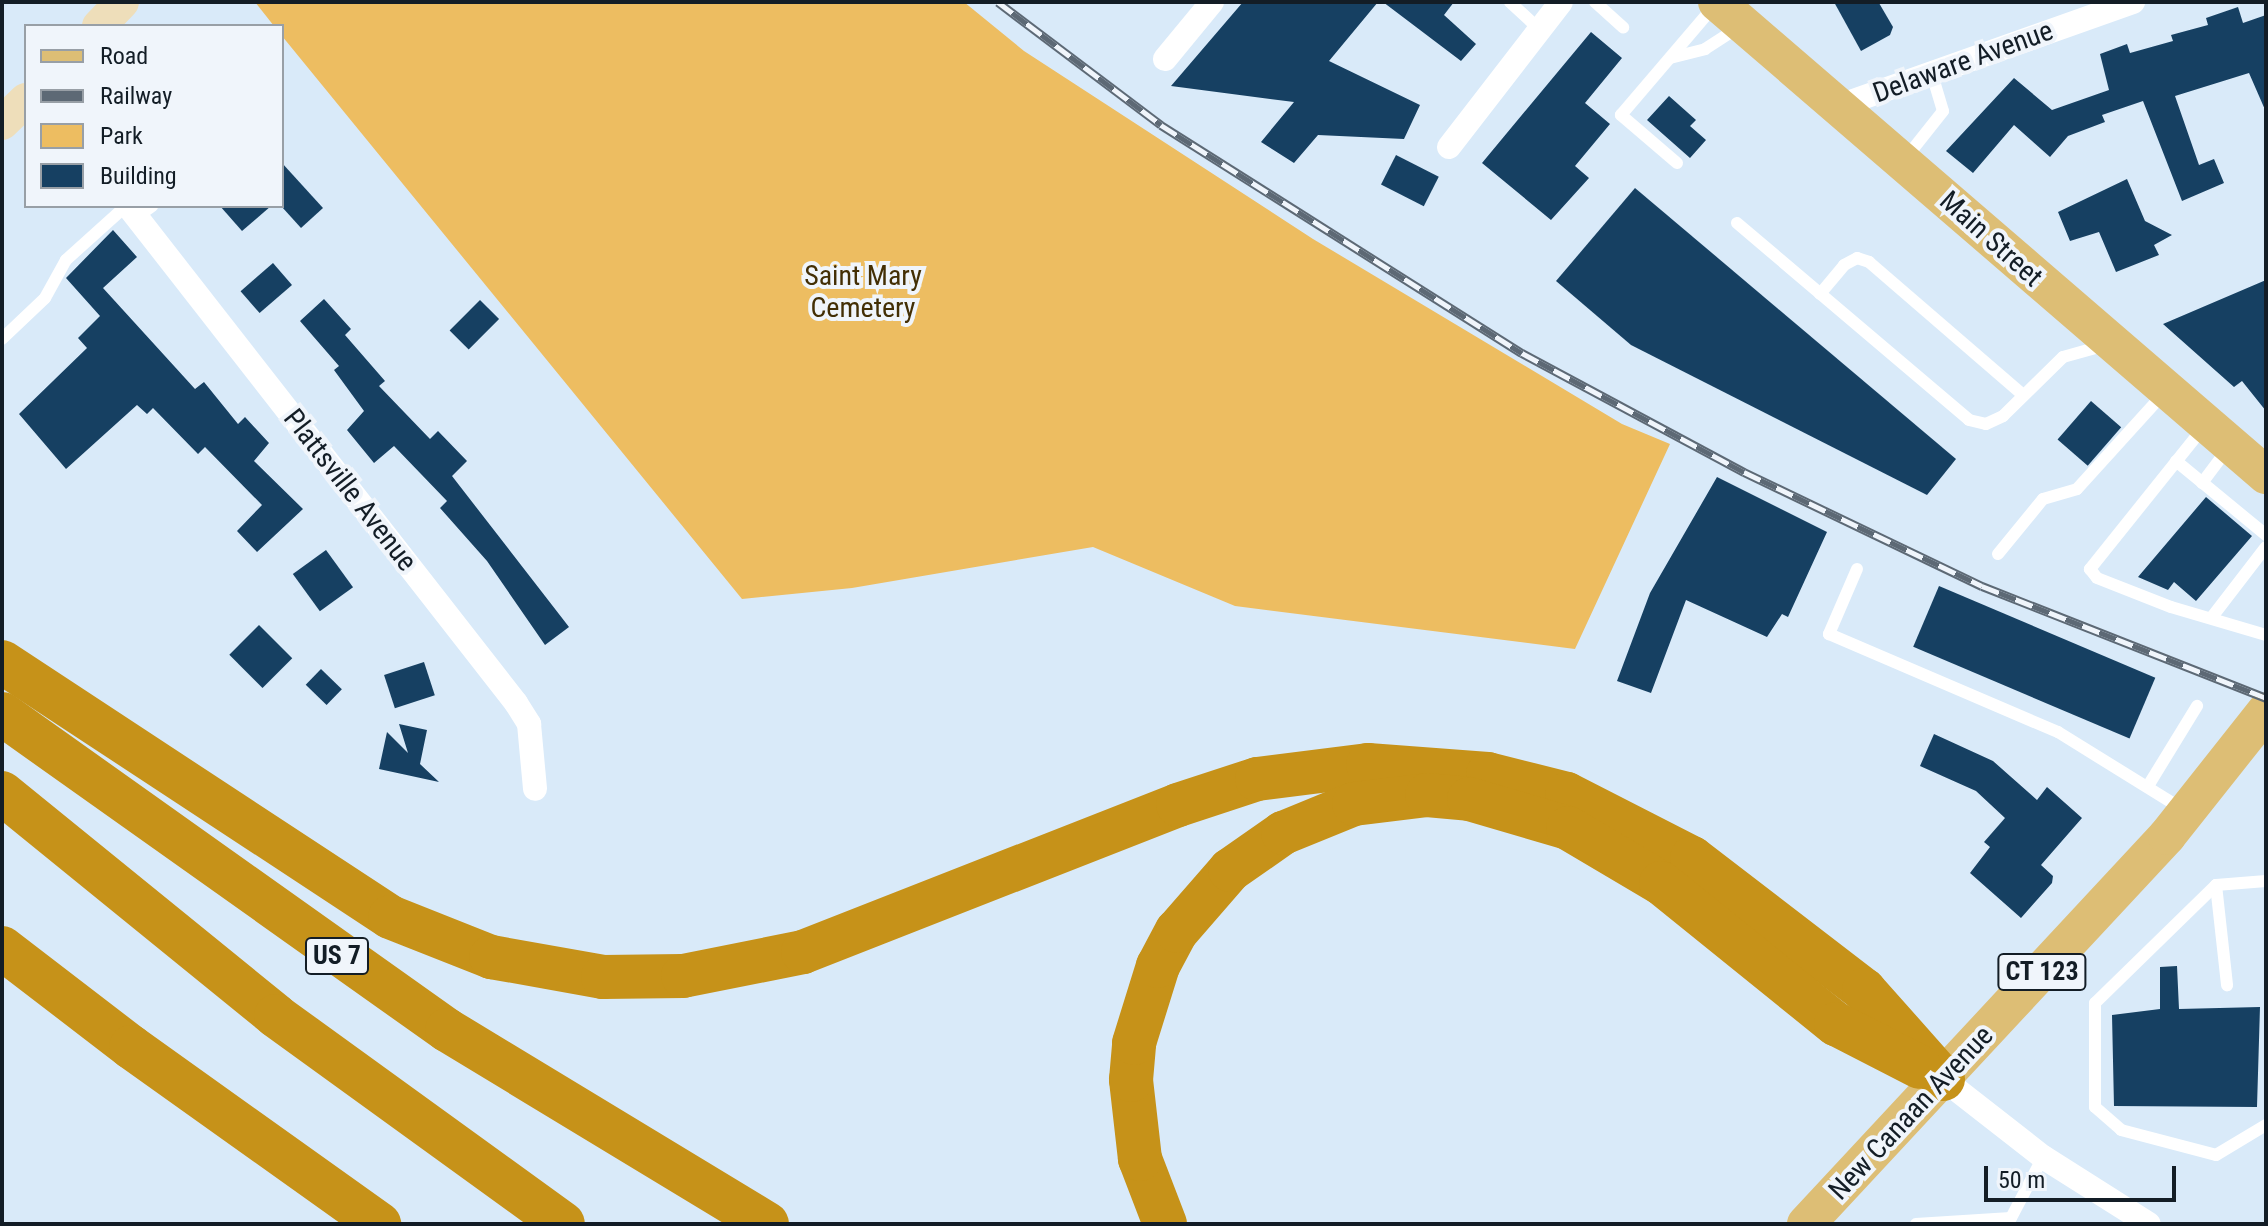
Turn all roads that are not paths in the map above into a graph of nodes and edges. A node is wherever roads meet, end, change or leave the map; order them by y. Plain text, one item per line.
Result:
1 (122, 2) edge
2 (1212, 2) edge
3 (1510, 2) edge
4 (1561, 2) edge
5 (1595, 2) edge
6 (2133, 2) edge
7 (1726, 9) edge
8 (101, 24) edge
9 (1623, 27) dead end
10 (1540, 30) junction
11 (1670, 58) junction
12 (1165, 59) dead end
13 (1931, 71) junction
14 (24, 102) edge
15 (1839, 106) junction
16 (2, 123) edge
17 (1449, 147) dead end
18 (1903, 162) junction
19 (1677, 163) dead end
20 (136, 209) edge
21 (1737, 223) dead end
22 (1820, 294) junction
23 (2, 339) edge
24 (2109, 344) junction
25 (2165, 392) junction
26 (2023, 395) junction
27 (2217, 436) junction
28 (2176, 461) junction
29 (2266, 475) edge
30 (2202, 483) junction
31 (2266, 535) edge
32 (2266, 547) edge
33 (1998, 554) dead end
34 (1857, 569) dead end
35 (2212, 617) junction
36 (2266, 635) edge
37 (2, 662) edge
38 (2197, 706) dead end
39 (2266, 711) edge
40 (2, 714) edge
41 (2148, 786) junction
42 (535, 789) dead end
43 (2, 793) edge
44 (2188, 813) junction
45 (2266, 881) edge
46 (2216, 885) junction
47 (2, 948) edge
48 (2227, 985) dead end
49 (1943, 1079) junction
50 (2266, 1125) edge
51 (2043, 1157) junction
52 (1991, 1222) edge
53 (379, 1224) edge
54 (563, 1224) edge
55 (767, 1224) edge
56 (1165, 1224) edge
57 (1806, 1224) edge
58 (1916, 1224) edge
59 (2149, 1224) edge

1 - 8 street
2 - 12 street
3 - 10 lane
4 - 10 street
5 - 9 lane
6 - 13 street, Delaware Avenue
7 - 11 lane
7 - 11 lane
7 - 15 main road, Main Street
10 - 17 street
11 - 19 lane
13 - 15 street, Delaware Avenue
13 - 18 lane
14 - 16 street
15 - 18 main road, Main Street
18 - 24 main road, Main Street
20 - 23 lane
20 - 42 street, Plattsville Avenue
21 - 22 lane
22 - 26 lane
22 - 26 lane
24 - 25 main road, Main Street
24 - 26 lane
25 - 27 main road, Main Street
25 - 33 lane
27 - 28 lane
27 - 29 main road, Main Street
27 - 30 lane
28 - 30 lane
28 - 35 lane
30 - 31 lane
32 - 35 lane
34 - 41 lane
35 - 36 lane
37 - 49 highway
38 - 41 lane
39 - 44 main road, New Canaan Avenue / CT 123
40 - 55 highway, US 7
41 - 44 lane
43 - 54 highway
44 - 49 main road, New Canaan Avenue / CT 123
45 - 46 lane
46 - 48 lane
46 - 50 lane
47 - 53 highway
49 - 51 street
49 - 56 highway
49 - 57 main road, New Canaan Avenue / CT 123
51 - 52 lane
51 - 59 street
52 - 58 lane

